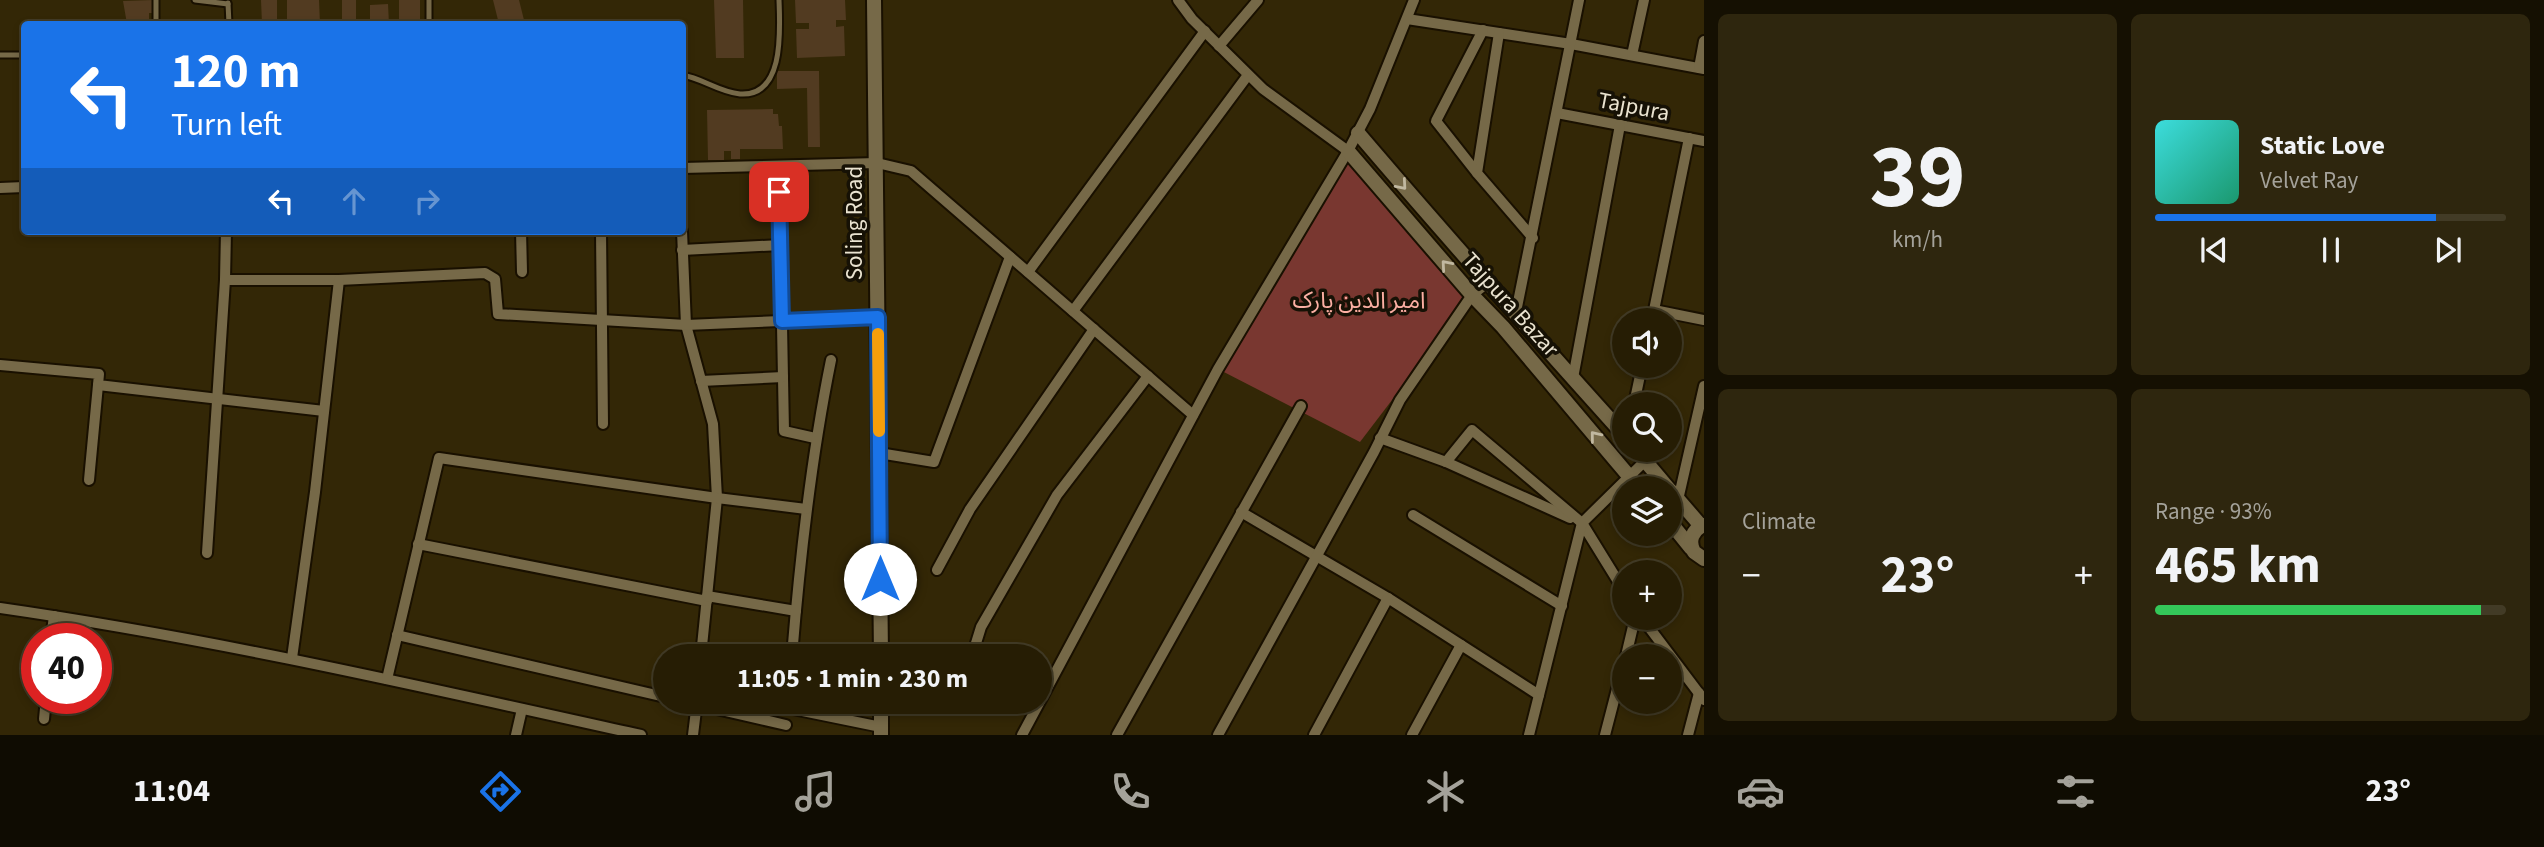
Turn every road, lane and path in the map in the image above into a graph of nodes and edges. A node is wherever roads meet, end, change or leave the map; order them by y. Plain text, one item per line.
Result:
1 (156, 0) edge
2 (195, 0) edge
3 (429, 0) edge
4 (779, 0) edge
5 (874, 0) edge
6 (1178, 0) edge
7 (1258, 0) edge
8 (1414, 0) edge
9 (1579, 0) edge
10 (1644, 0) edge
11 (228, 2) edge
12 (1406, 19) junction
13 (156, 21) edge
14 (229, 21) edge
15 (429, 21) edge
16 (1483, 30) junction
17 (1205, 31) junction
18 (1499, 33) junction
19 (1704, 41) edge
20 (1571, 44) junction
21 (1219, 46) junction
22 (0, 55) edge
23 (21, 55) edge
24 (1632, 55) junction
25 (1701, 68) edge
26 (1248, 75) junction
27 (686, 76) edge
28 (1557, 113) junction
29 (1620, 125) junction
30 (1357, 133) junction
31 (1689, 138) junction
32 (1704, 141) edge
33 (1348, 151) junction
34 (877, 163) junction
35 (779, 166) junction
36 (686, 168) edge
37 (1477, 173) junction
38 (21, 187) edge
39 (0, 188) edge
40 (226, 235) edge
41 (521, 235) edge
42 (601, 235) edge
43 (682, 235) edge
44 (1532, 238) junction
45 (781, 245) junction
46 (682, 250) junction
47 (1010, 257) junction
48 (522, 272) dead end
49 (1028, 272) junction
50 (225, 280) junction
51 (339, 280) junction
52 (1487, 283) junction
53 (1472, 295) junction
54 (1654, 308) edge
55 (1073, 311) junction
56 (1517, 312) junction
57 (878, 317) junction
58 (1682, 318) edge
59 (603, 320) junction
60 (1704, 320) edge
61 (782, 321) junction
62 (685, 325) junction
63 (1094, 329) junction
64 (831, 360) dead end
65 (0, 365) edge
66 (1148, 376) junction
67 (783, 377) junction
68 (1573, 378) junction
69 (701, 381) junction
70 (98, 385) junction
71 (1704, 386) edge
72 (217, 400) junction
73 (1301, 406) dead end
74 (324, 411) junction
75 (1193, 415) junction
76 (1612, 422) edge
77 (603, 424) dead end
78 (815, 438) junction
79 (1380, 438) junction
80 (879, 453) junction
81 (1446, 461) junction
82 (1647, 462) edge
83 (1627, 476) edge
84 (1658, 476) edge
85 (1677, 476) edge
86 (89, 480) dead end
87 (1612, 493) edge
88 (717, 498) junction
89 (1682, 504) edge
90 (806, 509) junction
91 (1241, 512) junction
92 (1413, 514) dead end
93 (1582, 523) junction
94 (1702, 526) edge
95 (1682, 537) edge
96 (418, 544) junction
97 (1691, 548) junction
98 (207, 553) dead end
99 (1317, 556) junction
100 (1704, 559) edge
101 (937, 570) dead end
102 (1612, 572) edge
103 (707, 598) junction
104 (1388, 598) junction
105 (1562, 606) junction
106 (0, 608) edge
107 (796, 611) junction
108 (54, 616) junction
109 (53, 623) edge
110 (1651, 630) edge
111 (397, 635) junction
112 (702, 644) edge
113 (793, 644) edge
114 (884, 644) edge
115 (976, 644) edge
116 (1461, 645) junction
117 (292, 658) junction
118 (387, 679) junction
119 (653, 694) edge
120 (1539, 695) junction
121 (1701, 697) edge
122 (1612, 708) edge
123 (523, 709) junction
124 (44, 714) edge
125 (693, 714) edge
126 (731, 714) edge
127 (820, 714) edge
128 (44, 719) dead end
129 (786, 730) edge
130 (881, 731) edge
131 (516, 735) edge
132 (641, 735) edge
133 (694, 735) edge
134 (1022, 735) edge
135 (1117, 735) edge
136 (1218, 735) edge
137 (1314, 735) edge
138 (1412, 735) edge
139 (1528, 735) edge
140 (1605, 735) edge
141 (1688, 735) edge

1 - 13 lane
2 - 11 lane
3 - 15 lane
4 - 27 lane
5 - 34 street, Soling Road
6 - 17 street
7 - 21 street
8 - 12 street
9 - 20 street
10 - 24 street
11 - 14 lane
12 - 16 street
12 - 30 street
16 - 18 street
16 - 37 street
17 - 21 street
17 - 49 street
18 - 20 street
18 - 37 street
19 - 25 street
20 - 24 street
20 - 28 street
21 - 26 street
22 - 23 lane
24 - 25 street
26 - 33 street
26 - 55 street
28 - 29 street, Tajpura
28 - 44 street
29 - 31 street, Tajpura
29 - 68 street
30 - 33 street
30 -> 52 street, Tajpura Bazar
31 - 32 street, Tajpura
31 - 54 street
53 -> 33 street, Tajpura Bazar
33 - 75 street
34 - 35 street
34 - 47 street
34 - 57 street, Soling Road
35 - 36 street
35 - 45 street
37 - 44 street
38 - 39 street
40 - 50 street
41 - 48 street
42 - 59 street
43 - 46 street
44 - 56 street
45 - 46 street
45 - 61 street
46 - 62 street
47 - 49 street
47 - 80 street
49 - 55 street
50 - 51 street
50 - 72 street
51 - 59 street
51 - 74 street
52 - 53 street
52 - 56 street, Tajpura Bazar
53 - 79 street
83 -> 53 street, Tajpura Bazar
55 - 63 street
56 - 68 street, Tajpura Bazar
57 - 61 street
57 - 80 street, Soling Road
58 - 60 street
59 - 62 street
59 - 77 street
61 - 62 street
61 - 67 street
62 - 69 street
63 - 66 street
63 - 101 street
64 - 78 street
65 - 70 street
66 - 75 street
66 - 115 street
67 - 69 street
67 - 78 street
68 - 76 street, Tajpura Bazar
69 - 88 street
70 - 72 street
70 - 86 street
71 - 85 street
72 - 74 street
72 - 98 street
73 - 91 street
74 - 117 street
75 - 134 street
78 - 90 street
79 - 81 street
79 - 99 street
80 - 114 street, Soling Road
81 - 93 street
81 - 93 street
82 - 84 street
87 - 93 street
88 - 90 street
88 - 96 street
88 - 103 street
89 - 94 street
90 - 107 street
91 - 99 street
91 - 135 street
92 - 105 street
93 - 102 street
93 - 105 street
94 - 97 street
95 - 97 street
96 - 103 street
96 - 111 street
97 - 100 street
99 - 104 street
99 - 136 street
103 - 107 street
103 - 112 street
104 - 116 street
104 - 137 street
105 - 120 street
106 - 108 street
107 - 113 street
108 - 109 street
108 - 117 street
110 - 121 street
111 - 118 street
111 - 119 street
116 - 120 street
116 - 138 street
117 - 118 street
118 - 123 street
120 - 139 street
121 - 141 street
122 - 140 street
123 - 131 street
123 - 132 street
124 - 128 street
125 - 133 street
126 - 129 street
127 - 130 street

